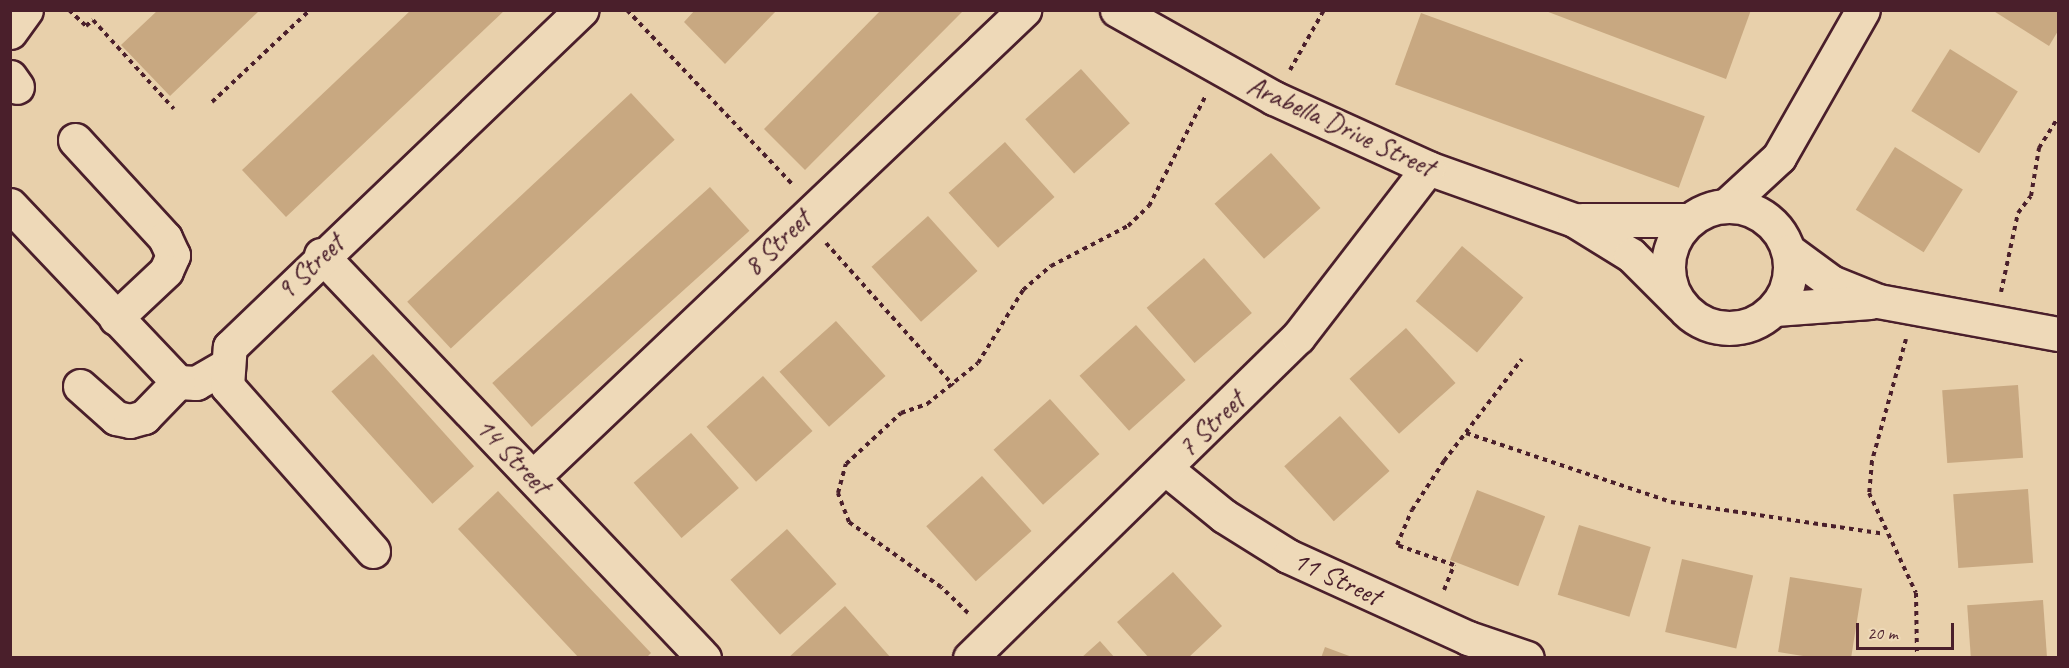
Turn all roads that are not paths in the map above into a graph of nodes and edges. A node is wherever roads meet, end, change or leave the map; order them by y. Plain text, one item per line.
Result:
1 (26, 10) edge
2 (580, 10) edge
3 (1024, 10) edge
4 (1117, 10) edge
5 (1863, 10) edge
6 (10, 32) edge
7 (75, 140) dead end
8 (1789, 142) junction
9 (1428, 168) junction
10 (10, 205) edge
11 (1727, 205) junction
12 (1574, 220) junction
13 (1689, 220) junction
14 (1785, 242) junction
15 (321, 255) junction
16 (1878, 301) junction
17 (1679, 303) junction
18 (1775, 309) junction
19 (116, 318) junction
20 (2058, 334) edge
21 (225, 366) junction
22 (178, 382) junction
23 (80, 386) dead end
24 (1165, 468) junction
25 (532, 477) junction
26 (373, 551) dead end
27 (1465, 648) edge
28 (704, 657) edge
29 (970, 657) edge
30 (1527, 657) edge

1 - 6 street
2 - 15 street, 9 Street
3 - 25 street, 8 Street
4 - 9 street, Arabella Drive Street
5 - 8 street
7 - 19 street
8 - 11 street
8 - 14 street
9 - 12 street, Arabella Drive Street
9 - 24 street, 7 Street
10 - 19 street
11 - 13 street
11 - 14 street
12 - 13 street
12 - 17 street
13 - 17 street
14 - 16 street
14 - 18 street
15 - 21 street, 9 Street
15 - 25 street, 14 Street
16 - 18 street
16 - 20 street
17 - 18 street
19 - 22 street
21 - 22 street
21 - 26 street
22 - 23 street
24 - 27 street, 11 Street
24 - 29 street, 7 Street
25 - 28 street, 14 Street
27 - 30 street, 11 Street

